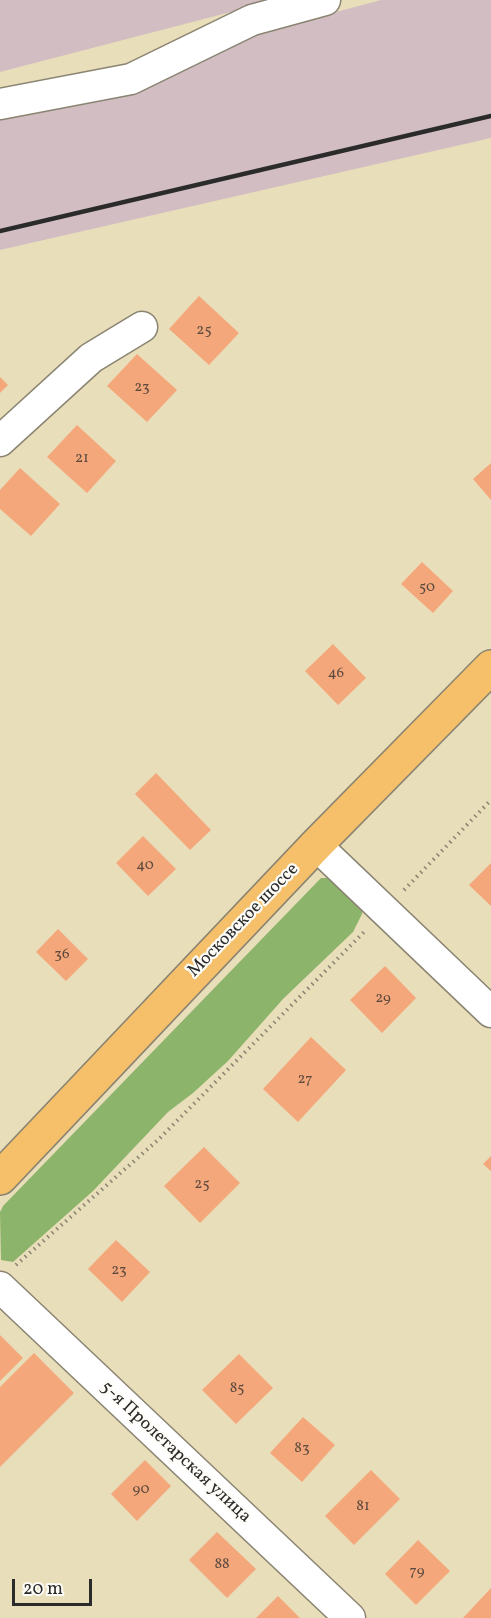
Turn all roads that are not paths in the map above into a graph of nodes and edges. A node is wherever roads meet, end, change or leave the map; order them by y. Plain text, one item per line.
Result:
1 (325, 0) edge
2 (0, 104) edge
3 (142, 327) dead end
4 (0, 441) edge
5 (491, 667) edge
6 (316, 845) junction
7 (491, 1012) edge
8 (0, 1178) edge
9 (4, 1279) edge
10 (350, 1618) edge

1 - 2 street
3 - 4 street
5 - 6 highway, Московское шоссе
6 - 7 street
6 - 8 highway, Московское шоссе
9 - 10 street, 5-я Пролетарская улица

